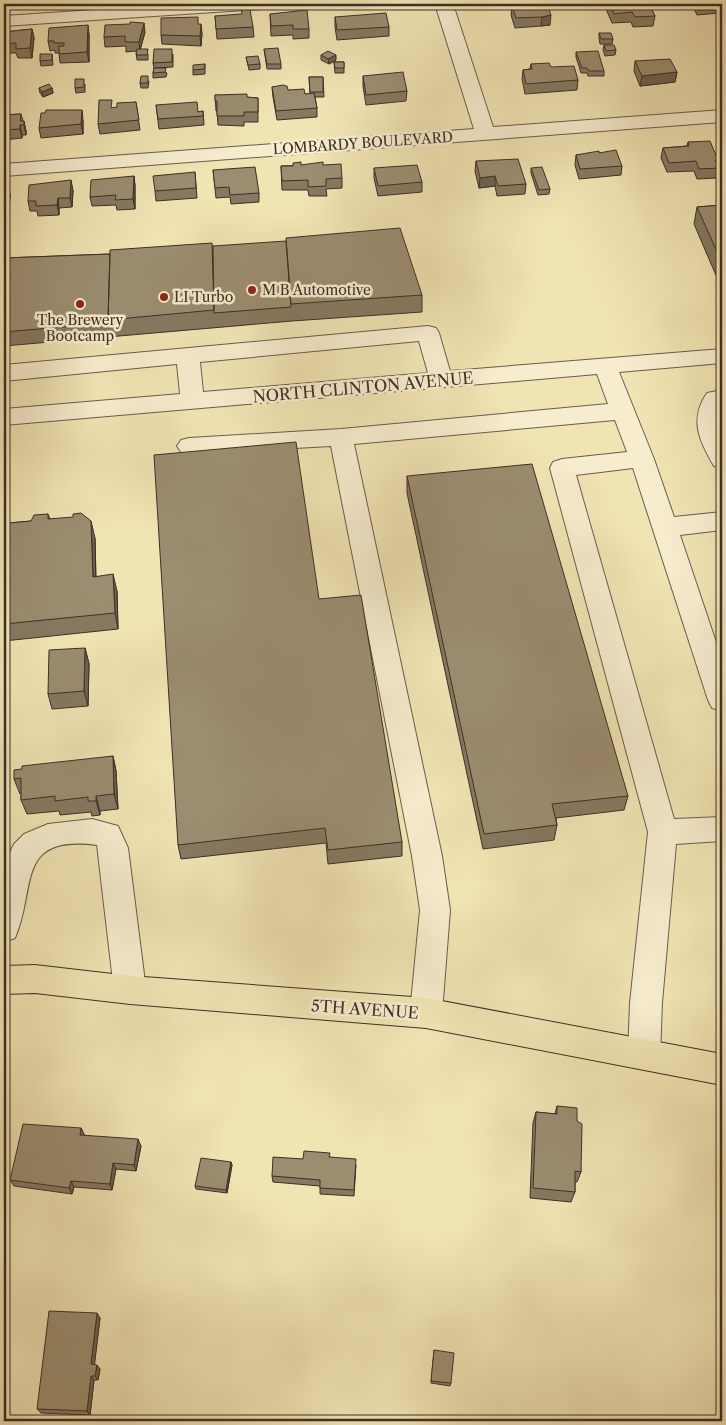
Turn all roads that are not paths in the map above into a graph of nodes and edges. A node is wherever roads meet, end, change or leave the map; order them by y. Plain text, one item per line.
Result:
1 (261, 4) edge
2 (444, 4) edge
3 (4, 21) edge
4 (722, 116) edge
5 (485, 134) junction
6 (4, 170) edge
7 (188, 355) junction
8 (722, 356) edge
9 (605, 367) junction
10 (4, 373) edge
11 (441, 380) junction
12 (722, 398) edge
13 (192, 401) junction
14 (623, 411) junction
15 (4, 417) edge
16 (341, 437) junction
17 (190, 446) dead end
18 (642, 459) junction
19 (722, 460) edge
20 (722, 521) edge
21 (664, 527) junction
22 (722, 700) edge
23 (722, 829) edge
24 (663, 832) junction
25 (4, 928) edge
26 (4, 980) edge
27 (130, 990) junction
28 (426, 1013) junction
29 (644, 1055) junction
30 (722, 1070) edge

1 - 3 street
2 - 5 street
4 - 5 street, LOMBARDY BOULEVARD
5 - 6 street, LOMBARDY BOULEVARD
7 - 10 street
7 - 11 street
7 - 13 street
8 - 9 street, NORTH CLINTON AVENUE
9 - 11 street, NORTH CLINTON AVENUE
9 - 14 street
11 - 13 street, NORTH CLINTON AVENUE
12 - 19 street
13 - 15 street, NORTH CLINTON AVENUE
14 - 16 street
14 - 18 street
16 - 17 street
16 - 28 street
18 - 21 street
18 - 24 street
20 - 21 street
21 - 22 street
23 - 24 street
24 - 29 street
25 - 27 street
26 - 27 main road, 5TH AVENUE
27 - 28 main road, 5TH AVENUE
28 - 29 main road, 5TH AVENUE
29 - 30 main road, 5TH AVENUE

